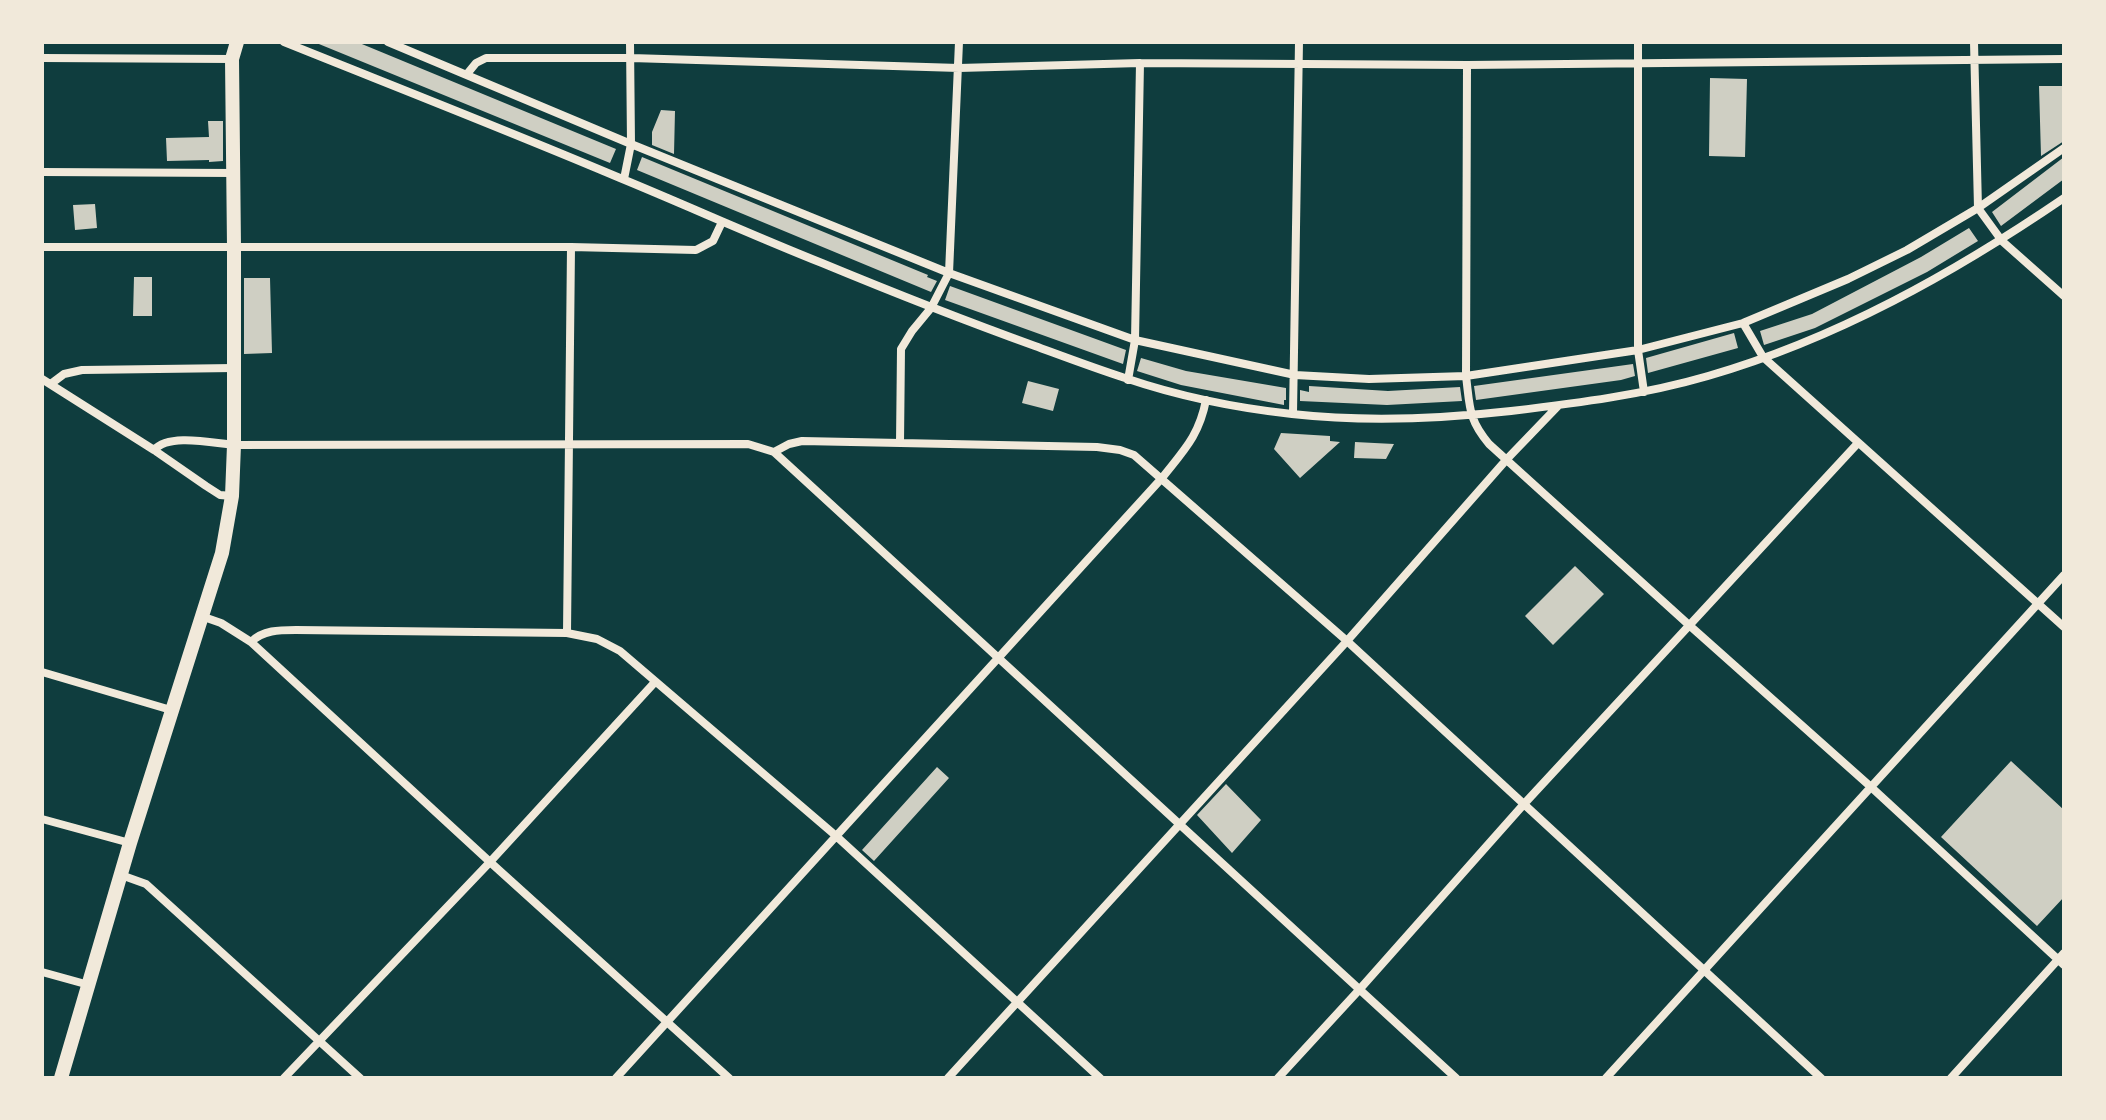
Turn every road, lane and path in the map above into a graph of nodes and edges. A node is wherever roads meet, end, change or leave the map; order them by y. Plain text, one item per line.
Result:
1 (237, 42) edge
2 (284, 42) edge
3 (388, 42) edge
4 (630, 42) edge
5 (959, 42) edge
6 (1299, 42) edge
7 (1638, 42) edge
8 (1974, 42) edge
9 (42, 58) edge
10 (631, 58) junction
11 (232, 59) junction
12 (2064, 59) edge
13 (1974, 61) junction
14 (1639, 62) junction
15 (1140, 63) junction
16 (1299, 63) junction
17 (1467, 65) junction
18 (959, 68) junction
19 (467, 74) junction
20 (631, 144) junction
21 (2064, 148) edge
22 (42, 172) edge
23 (233, 173) junction
24 (624, 179) junction
25 (2064, 198) edge
26 (1978, 208) junction
27 (722, 222) junction
28 (2002, 241) junction
29 (42, 247) edge
30 (234, 247) junction
31 (571, 247) junction
32 (949, 273) junction
33 (2064, 296) edge
34 (931, 308) junction
35 (1743, 323) junction
36 (1135, 340) junction
37 (1638, 350) junction
38 (1763, 357) junction
39 (234, 368) junction
40 (1295, 375) junction
41 (1466, 376) junction
42 (42, 379) edge
43 (1128, 380) junction
44 (52, 383) junction
45 (1644, 392) junction
46 (1206, 400) junction
47 (1559, 405) junction
48 (1293, 414) junction
49 (1471, 415) junction
50 (900, 443) junction
51 (1858, 443) junction
52 (234, 445) junction
53 (568, 445) junction
54 (154, 450) junction
55 (774, 452) junction
56 (1507, 459) junction
57 (1162, 478) junction
58 (232, 496) junction
59 (2064, 575) edge
60 (2038, 604) junction
61 (201, 616) junction
62 (1689, 625) junction
63 (2064, 627) edge
64 (567, 633) junction
65 (1347, 641) junction
66 (251, 642) junction
67 (997, 658) junction
68 (42, 672) edge
69 (655, 682) junction
70 (171, 710) junction
71 (1871, 787) junction
72 (1524, 804) junction
73 (42, 819) edge
74 (1181, 823) junction
75 (835, 835) junction
76 (130, 843) junction
77 (490, 862) junction
78 (121, 875) junction
79 (2062, 959) edge
80 (1702, 970) junction
81 (42, 972) edge
82 (89, 985) junction
83 (1359, 990) junction
84 (1018, 1002) junction
85 (666, 1023) junction
86 (319, 1041) junction
87 (61, 1078) edge
88 (284, 1078) edge
89 (360, 1078) edge
90 (616, 1078) edge
91 (729, 1078) edge
92 (948, 1078) edge
93 (1100, 1078) edge
94 (1278, 1078) edge
95 (1456, 1078) edge
96 (1606, 1078) edge
97 (1821, 1078) edge
98 (1951, 1078) edge

1 - 11 main road
2 - 24 street
3 - 19 street
4 - 10 street
5 - 18 street
6 - 16 street
7 - 14 street
8 - 13 street
9 - 11 street
10 - 18 street
10 - 19 street
10 - 20 street
11 - 23 main road
12 - 13 street
13 - 14 street
13 - 26 street
14 - 17 street
14 - 37 street
15 - 16 street
15 - 18 street
15 - 36 street
16 - 17 street
16 - 40 street
17 - 41 street
18 - 32 street
19 - 20 street
20 - 24 street
20 - 32 street
21 - 26 street
22 - 23 street
23 - 30 main road
24 - 27 street
25 - 28 street
26 - 28 street
26 - 35 street
27 - 31 street
27 - 34 street
28 - 33 street
28 - 38 street
29 - 30 street
30 - 31 street
30 - 39 main road
31 - 53 street
32 - 34 street
32 - 36 street
34 - 43 street
34 - 50 street
35 - 37 street
35 - 38 street
36 - 40 street
36 - 43 street
37 - 41 street
37 - 45 street
38 - 45 street
38 - 51 street
39 - 44 street
39 - 52 main road
40 - 41 street
40 - 48 street
41 - 49 street
42 - 44 street
43 - 46 street
44 - 54 street
45 - 47 street
46 - 48 street
46 - 57 street
47 - 49 street
47 - 56 street
48 - 49 street
49 - 56 street
50 - 55 street
50 - 57 street
51 - 60 street
51 - 62 street
52 - 53 street
52 - 54 street
52 - 58 main road
53 - 55 street
53 - 64 street
54 - 58 street
55 - 67 street
56 - 62 street
56 - 65 street
57 - 65 street
57 - 67 street
58 - 61 main road
59 - 60 street
60 - 63 street
60 - 71 street
61 - 66 street
61 - 70 main road
62 - 71 street
62 - 72 street
64 - 66 street
64 - 69 street
65 - 72 street
65 - 74 street
66 - 77 street
67 - 74 street
67 - 75 street
68 - 70 street
69 - 75 street
69 - 77 street
70 - 76 main road
71 - 79 street
71 - 80 street
72 - 80 street
72 - 83 street
73 - 76 street
74 - 83 street
74 - 84 street
75 - 84 street
75 - 85 street
76 - 78 main road
77 - 85 street
77 - 86 street
78 - 82 main road
78 - 86 street
79 - 98 street
80 - 96 street
80 - 97 street
81 - 82 street
82 - 87 main road
83 - 94 street
83 - 95 street
84 - 92 street
84 - 93 street
85 - 90 street
85 - 91 street
86 - 88 street
86 - 89 street

